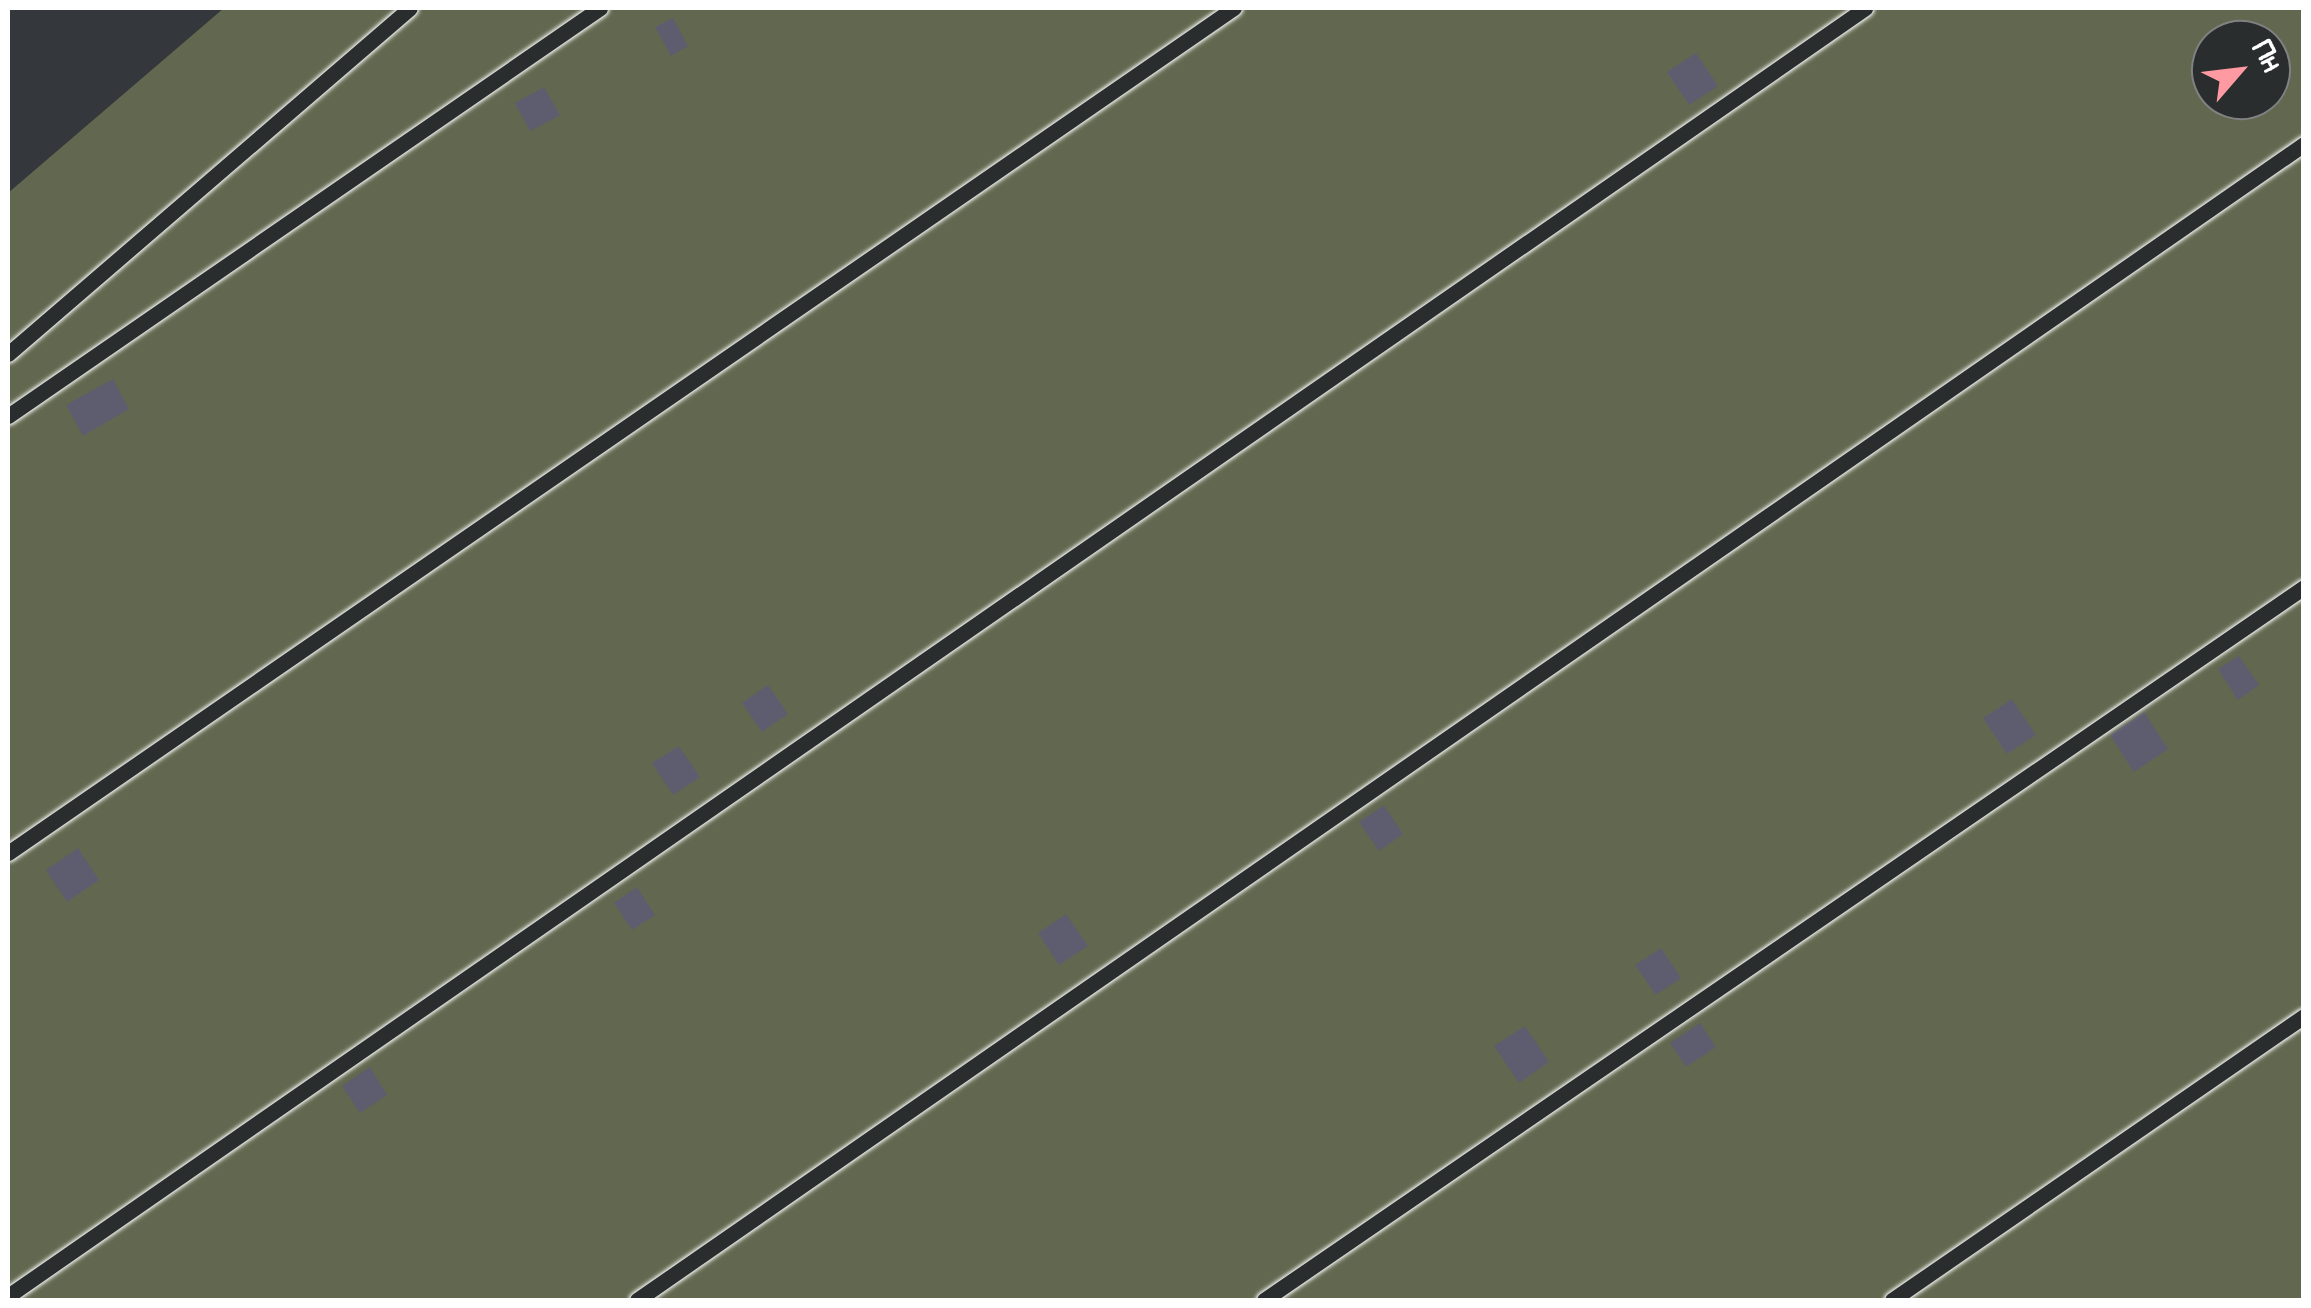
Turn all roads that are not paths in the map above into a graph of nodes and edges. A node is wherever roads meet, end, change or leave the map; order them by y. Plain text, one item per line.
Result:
1 (410, 8) edge
2 (600, 8) edge
3 (1234, 8) edge
4 (1865, 8) edge
5 (2304, 144) edge
6 (8, 354) edge
7 (8, 416) edge
8 (2304, 587) edge
9 (8, 853) edge
10 (2304, 1016) edge
11 (8, 1296) edge
12 (637, 1300) edge
13 (1264, 1300) edge
14 (1892, 1300) edge

1 - 6 lane
2 - 7 lane
3 - 9 lane
4 - 11 lane
5 - 12 lane
8 - 13 lane
10 - 14 lane

